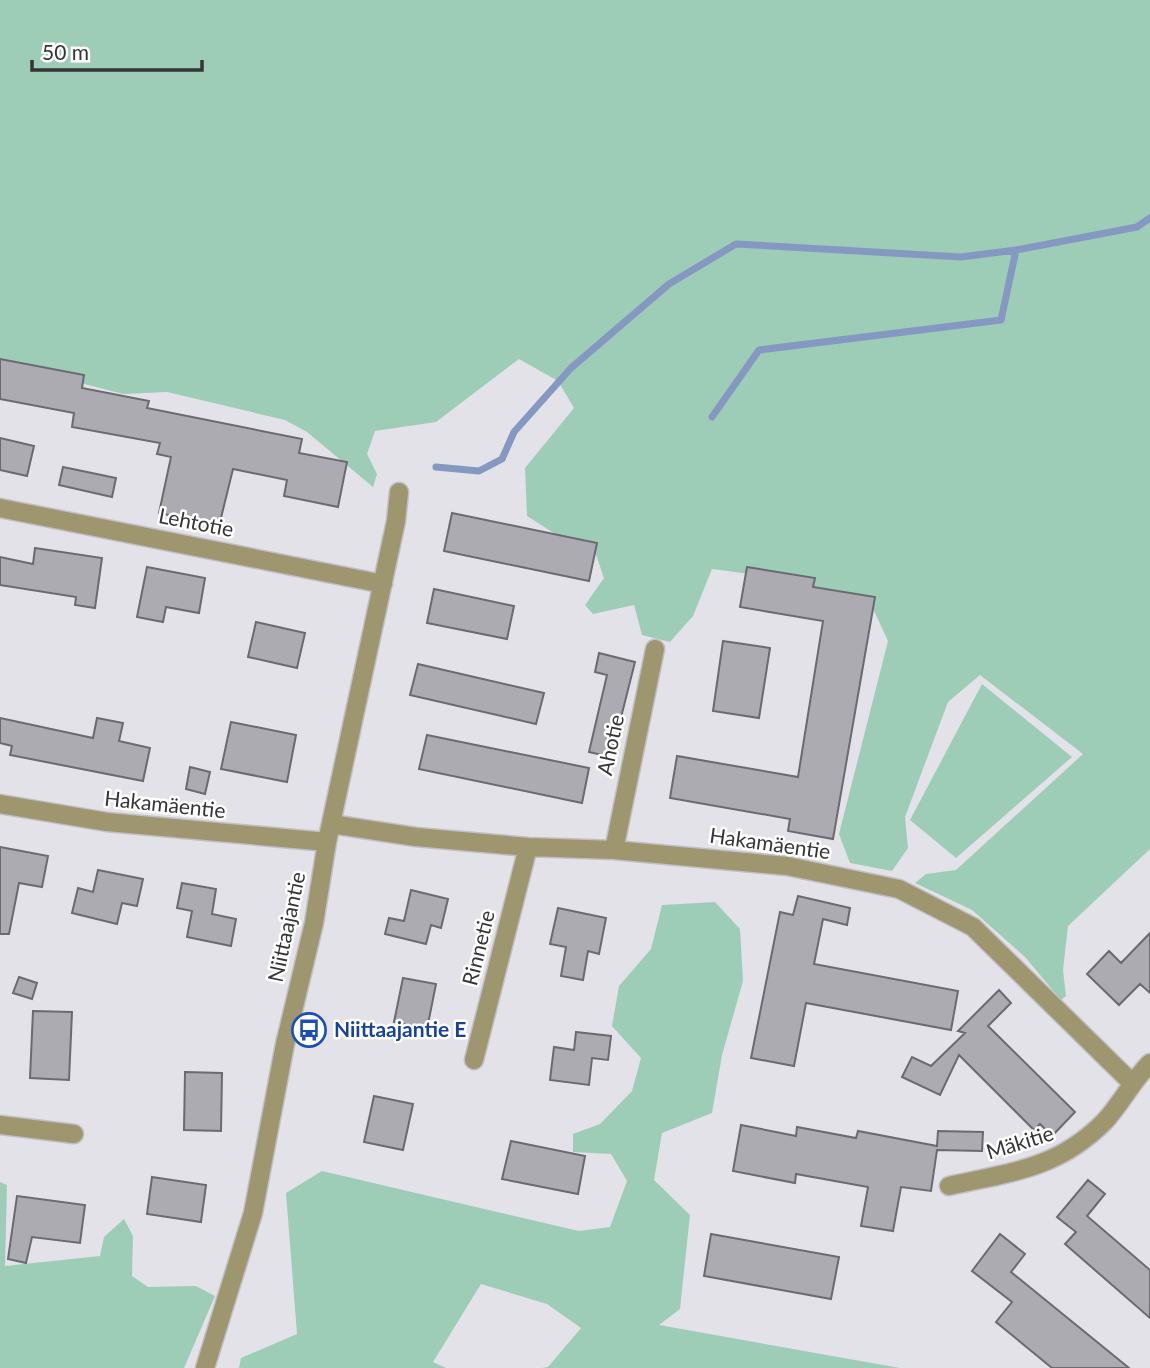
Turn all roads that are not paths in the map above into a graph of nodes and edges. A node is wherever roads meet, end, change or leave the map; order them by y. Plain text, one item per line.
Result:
1 (399, 492) dead end
2 (0, 508) edge
3 (383, 584) junction
4 (655, 649) dead end
5 (0, 804) edge
6 (329, 833) junction
7 (528, 847) junction
8 (614, 850) junction
9 (474, 1060) dead end
10 (1150, 1063) edge
11 (1131, 1082) junction
12 (0, 1125) edge
13 (74, 1135) dead end
14 (949, 1186) dead end
15 (205, 1368) edge

1 - 3 street, Niittaajantie
2 - 3 street, Lehtotie
3 - 6 street, Niittaajantie
4 - 8 street, Ahotie
5 - 6 street, Hakamäentie
6 - 7 street, Hakamäentie
6 - 15 street, Niittaajantie
7 - 8 street, Hakamäentie
7 - 9 street, Rinnetie
8 - 11 street, Hakamäentie
10 - 11 street, Mäkitie
11 - 14 street, Mäkitie
12 - 13 street

